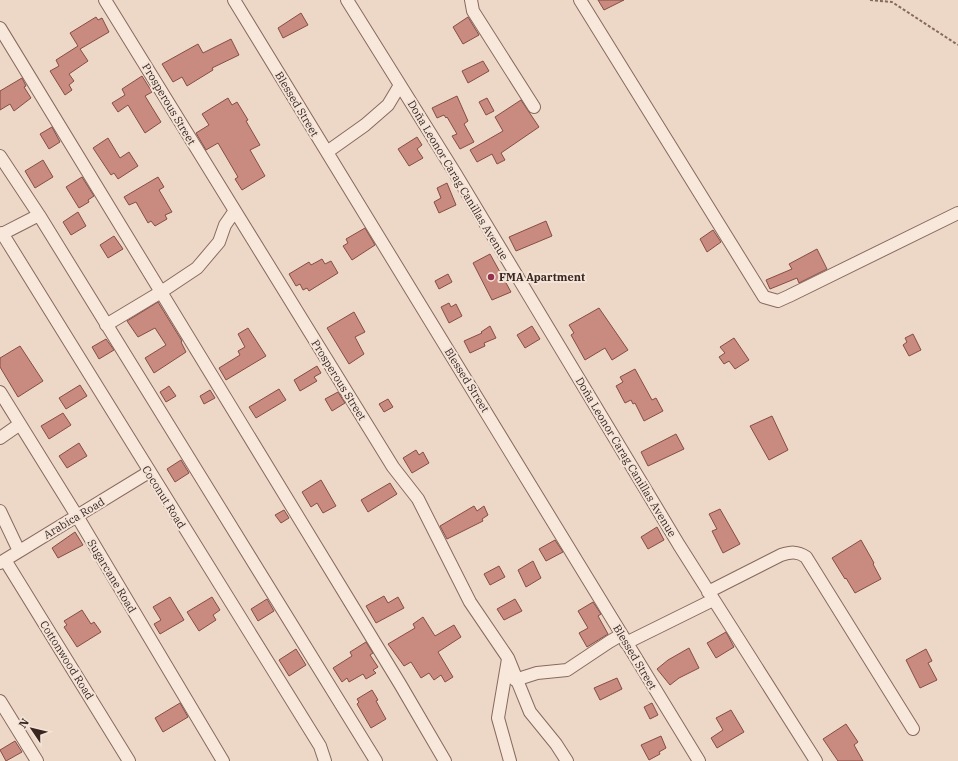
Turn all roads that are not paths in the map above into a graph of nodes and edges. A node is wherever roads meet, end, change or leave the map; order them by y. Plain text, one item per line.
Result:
1 (105, 0) edge
2 (234, 0) edge
3 (347, 0) edge
4 (471, 0) edge
5 (580, 0) edge
6 (0, 28) edge
7 (400, 85) junction
8 (534, 107) dead end
9 (327, 152) junction
10 (0, 157) edge
11 (234, 212) junction
12 (958, 213) edge
13 (39, 215) junction
14 (1, 234) edge
15 (161, 292) junction
16 (106, 325) junction
17 (0, 392) edge
18 (20, 424) junction
19 (0, 438) edge
20 (149, 472) junction
21 (0, 511) edge
22 (77, 516) junction
23 (19, 551) junction
24 (3, 561) edge
25 (711, 596) junction
26 (624, 639) junction
27 (508, 658) junction
28 (516, 680) junction
29 (0, 701) edge
30 (913, 729) dead end
31 (37, 761) edge
32 (129, 761) edge
33 (223, 761) edge
34 (325, 761) edge
35 (376, 761) edge
36 (445, 761) edge
37 (510, 761) edge
38 (567, 761) edge
39 (699, 761) edge
40 (816, 761) edge

1 - 11 street, Prosperous Street
2 - 9 street, Blessed Street
3 - 7 street, Doña Leonor Carag Canillas Avenue
4 - 8 street
5 - 12 street
6 - 15 street
7 - 9 street
7 - 25 street, Doña Leonor Carag Canillas Avenue
9 - 26 street, Blessed Street
10 - 13 street
11 - 15 street
11 - 27 street, Prosperous Street
13 - 14 street
13 - 16 street
14 - 20 street, Coconut Road
15 - 16 street
15 - 36 street
16 - 35 street
17 - 18 street, Sugarcane Road
18 - 19 street
18 - 22 street, Sugarcane Road
20 - 22 street, Arabica Road
20 - 34 street, Coconut Road
21 - 23 street
22 - 23 street, Arabica Road
22 - 33 street, Sugarcane Road
23 - 24 street, Arabica Road
24 - 32 street, Cottonwood Road
25 - 26 street
25 - 30 street
25 - 40 street, Doña Leonor Carag Canillas Avenue
26 - 28 street
26 - 39 street, Blessed Street
27 - 28 street, Prosperous Street
27 - 37 street
28 - 38 street, Prosperous Street
29 - 31 street

